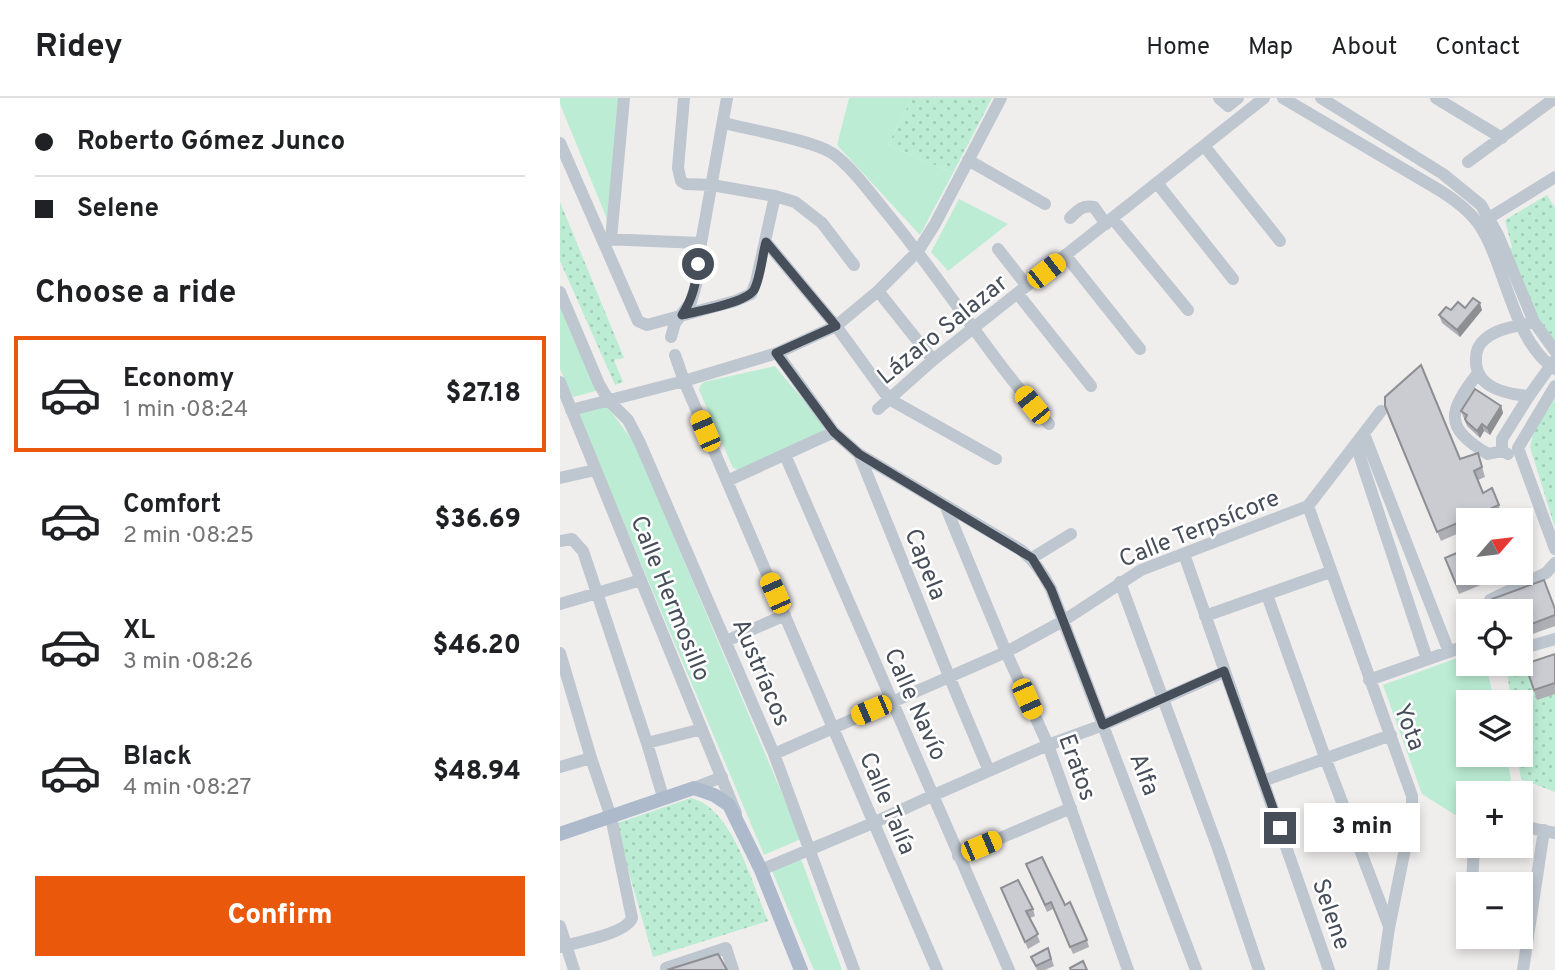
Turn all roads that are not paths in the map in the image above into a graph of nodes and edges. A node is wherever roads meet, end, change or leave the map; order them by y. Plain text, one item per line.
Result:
1 (624, 98) edge
2 (684, 98) edge
3 (727, 98) edge
4 (1001, 98) edge
5 (1219, 98) edge
6 (1238, 98) edge
7 (1264, 98) edge
8 (1283, 98) edge
9 (1321, 98) edge
10 (1436, 98) edge
11 (1553, 98) edge
12 (1303, 103) edge
13 (724, 122) junction
14 (1502, 138) junction
15 (1205, 146) junction
16 (561, 149) edge
17 (968, 160) junction
18 (1468, 162) dead end
19 (1443, 174) junction
20 (1555, 177) edge
21 (1157, 183) junction
22 (712, 185) junction
23 (1434, 187) junction
24 (775, 196) junction
25 (1045, 204) dead end
26 (1070, 218) dead end
27 (1484, 221) junction
28 (1109, 222) junction
29 (606, 239) junction
30 (1280, 241) dead end
31 (766, 242) junction
32 (701, 243) junction
33 (998, 249) dead end
34 (918, 251) junction
35 (1066, 256) junction
36 (854, 265) dead end
37 (1233, 279) dead end
38 (1022, 290) junction
39 (878, 291) junction
40 (560, 292) edge
41 (1188, 310) dead end
42 (682, 315) junction
43 (1527, 324) junction
44 (836, 326) junction
45 (975, 329) junction
46 (671, 337) dead end
47 (1140, 349) dead end
48 (1555, 351) edge
49 (776, 353) junction
50 (675, 355) dead end
51 (933, 360) junction
52 (1553, 365) edge
53 (1478, 373) junction
54 (684, 381) junction
55 (560, 382) edge
56 (1091, 386) dead end
57 (1555, 386) edge
58 (1529, 396) junction
59 (889, 399) junction
60 (609, 401) junction
61 (571, 410) junction
62 (878, 410) dead end
63 (1381, 411) dead end
64 (1049, 424) dead end
65 (834, 432) junction
66 (1360, 440) junction
67 (1518, 448) junction
68 (1502, 451) junction
69 (859, 454) junction
70 (785, 455) junction
71 (996, 459) dead end
72 (595, 470) junction
73 (560, 478) edge
74 (727, 481) junction
75 (945, 504) junction
76 (1308, 506) junction
77 (1071, 534) dead end
78 (560, 541) edge
79 (1555, 550) edge
80 (1184, 554) junction
81 (1032, 558) junction
82 (1555, 564) edge
83 (1330, 572) junction
84 (641, 580) junction
85 (1120, 582) junction
86 (598, 591) junction
87 (1267, 595) junction
88 (1492, 599) edge
89 (560, 604) edge
90 (785, 615) junction
91 (1205, 616) junction
92 (1063, 621) junction
93 (1555, 639) edge
94 (726, 641) junction
95 (1533, 645) edge
96 (1456, 649) edge
97 (1006, 652) junction
98 (1449, 652) junction
99 (560, 653) edge
100 (1427, 659) junction
101 (1224, 671) junction
102 (948, 676) junction
103 (1369, 680) junction
104 (1163, 699) junction
105 (890, 702) junction
106 (1103, 725) junction
107 (833, 727) junction
108 (702, 729) junction
109 (1391, 735) junction
110 (648, 743) junction
111 (1048, 745) junction
112 (774, 754) junction
113 (591, 758) junction
114 (1326, 760) junction
115 (560, 767) edge
116 (989, 771) junction
117 (722, 777) junction
118 (1263, 781) junction
119 (694, 788) junction
120 (934, 795) junction
121 (663, 797) junction
122 (1071, 808) junction
123 (611, 817) junction
124 (873, 823) junction
125 (742, 830) junction
126 (1550, 832) edge
127 (560, 834) edge
128 (811, 850) junction
129 (958, 856) junction
130 (761, 870) junction
131 (560, 926) edge
132 (1389, 928) junction
133 (563, 946) edge
134 (666, 968) edge
135 (574, 970) edge
136 (733, 970) edge
137 (801, 970) edge
138 (853, 970) edge
139 (936, 970) edge
140 (1009, 970) edge
141 (1128, 970) edge
142 (1196, 970) edge
143 (1259, 970) edge
144 (1329, 970) edge
145 (1383, 970) edge
146 (1523, 970) edge

1 - 29 street
2 - 22 street
3 - 13 street
4 - 17 street
5 - 6 street
7 - 15 street, Lázaro Salazar
8 - 12 street
9 - 19 street
10 - 14 street
11 - 14 street
12 - 23 street
13 - 22 street
13 - 34 street
14 - 18 street
15 - 21 street, Lázaro Salazar
15 - 30 street
16 - 29 street
17 - 25 street
17 - 34 street
19 - 23 street
19 - 27 street
20 - 27 street
21 - 28 street, Lázaro Salazar
21 - 37 street
22 - 24 street
22 - 32 street
23 - 27 street
24 - 31 street
24 - 36 street
26 - 28 street
27 - 43 street
28 - 35 street, Lázaro Salazar
28 - 41 street
29 - 32 street
29 - 42 street
31 - 42 street
31 - 44 street
32 - 42 street
33 - 38 street
34 - 39 street
34 - 45 street
35 - 38 street, Lázaro Salazar
35 - 47 street
38 - 45 street, Lázaro Salazar
38 - 56 street
39 - 44 street
39 - 51 street
40 - 60 street
42 - 46 street
43 - 48 street
43 - 52 street
43 - 53 street
44 - 49 street
44 - 59 street
45 - 51 street, Lázaro Salazar
45 - 64 street
49 - 54 street
49 - 65 street, Capela
50 - 54 street, Calle Talía
51 - 59 street, Lázaro Salazar
52 - 58 street
53 - 58 street
53 - 68 street
54 - 60 street
54 - 74 street, Calle Talía
55 - 61 street, Calle Hermosillo
57 - 67 street
58 - 68 street
59 - 62 street, Lázaro Salazar
59 - 71 street
60 - 61 street
60 - 94 street, Austríacos
61 - 72 street, Calle Hermosillo
63 - 66 street, Calle Terpsícore
65 - 69 street, Capela
65 - 70 street
66 - 76 street, Calle Terpsícore
66 - 98 street
66 - 100 street
67 - 68 street
67 - 79 street
69 - 75 street
69 - 102 street, Capela
70 - 74 street
70 - 105 street, Calle Navío
72 - 73 street
72 - 84 street, Calle Hermosillo
74 - 90 street, Calle Talía
75 - 81 street
75 - 97 street, Eratos
76 - 80 street, Calle Terpsícore
76 - 83 street, Yota
77 - 81 street
78 - 86 street
80 - 85 street, Calle Terpsícore
80 - 91 street, Selene
81 - 92 street, Alfa
82 - 88 street
83 - 87 street
83 - 103 street, Yota
84 - 86 street
84 - 108 street, Calle Hermosillo
85 - 92 street, Calle Terpsícore
85 - 104 street
86 - 89 street
86 - 110 street
87 - 91 street
87 - 114 street
90 - 94 street
90 - 107 street, Calle Talía
91 - 101 street, Selene
92 - 97 street, Calle Terpsícore
92 - 106 street, Alfa
93 - 95 street
94 - 112 street, Austríacos
96 - 98 street
97 - 102 street, Calle Terpsícore
97 - 111 street, Eratos
98 - 100 street
99 - 113 street
100 - 103 street
101 - 104 street
101 - 118 street, Selene
102 - 105 street, Calle Terpsícore
102 - 116 street, Capela
103 - 109 street, Yota
104 - 106 street
104 - 143 street
105 - 107 street, Calle Terpsícore
105 - 120 street, Calle Navío
106 - 111 street
106 - 142 street, Alfa
107 - 112 street, Calle Terpsícore
107 - 124 street, Calle Talía
108 - 110 street
108 - 117 street, Calle Hermosillo
109 - 114 street
109 - 132 street, Yota
110 - 121 street
111 - 116 street
111 - 122 street, Eratos
112 - 128 street, Austríacos
113 - 115 street
113 - 123 street
114 - 118 street
114 - 132 street
116 - 120 street
117 - 119 street
117 - 125 street, Calle Hermosillo
118 - 144 street, Selene
119 - 121 main road
119 - 125 main road
120 - 124 street
120 - 129 street, Calle Navío
121 - 123 main road
122 - 129 street
122 - 141 street, Eratos
123 - 127 main road
123 - 133 street
124 - 128 street
124 - 139 street, Calle Talía
125 - 130 main road
126 - 146 street
128 - 130 street
128 - 138 street, Austríacos
129 - 140 street, Calle Navío
130 - 137 main road
131 - 133 street
132 - 145 street, Yota
133 - 135 street
134 - 136 street

